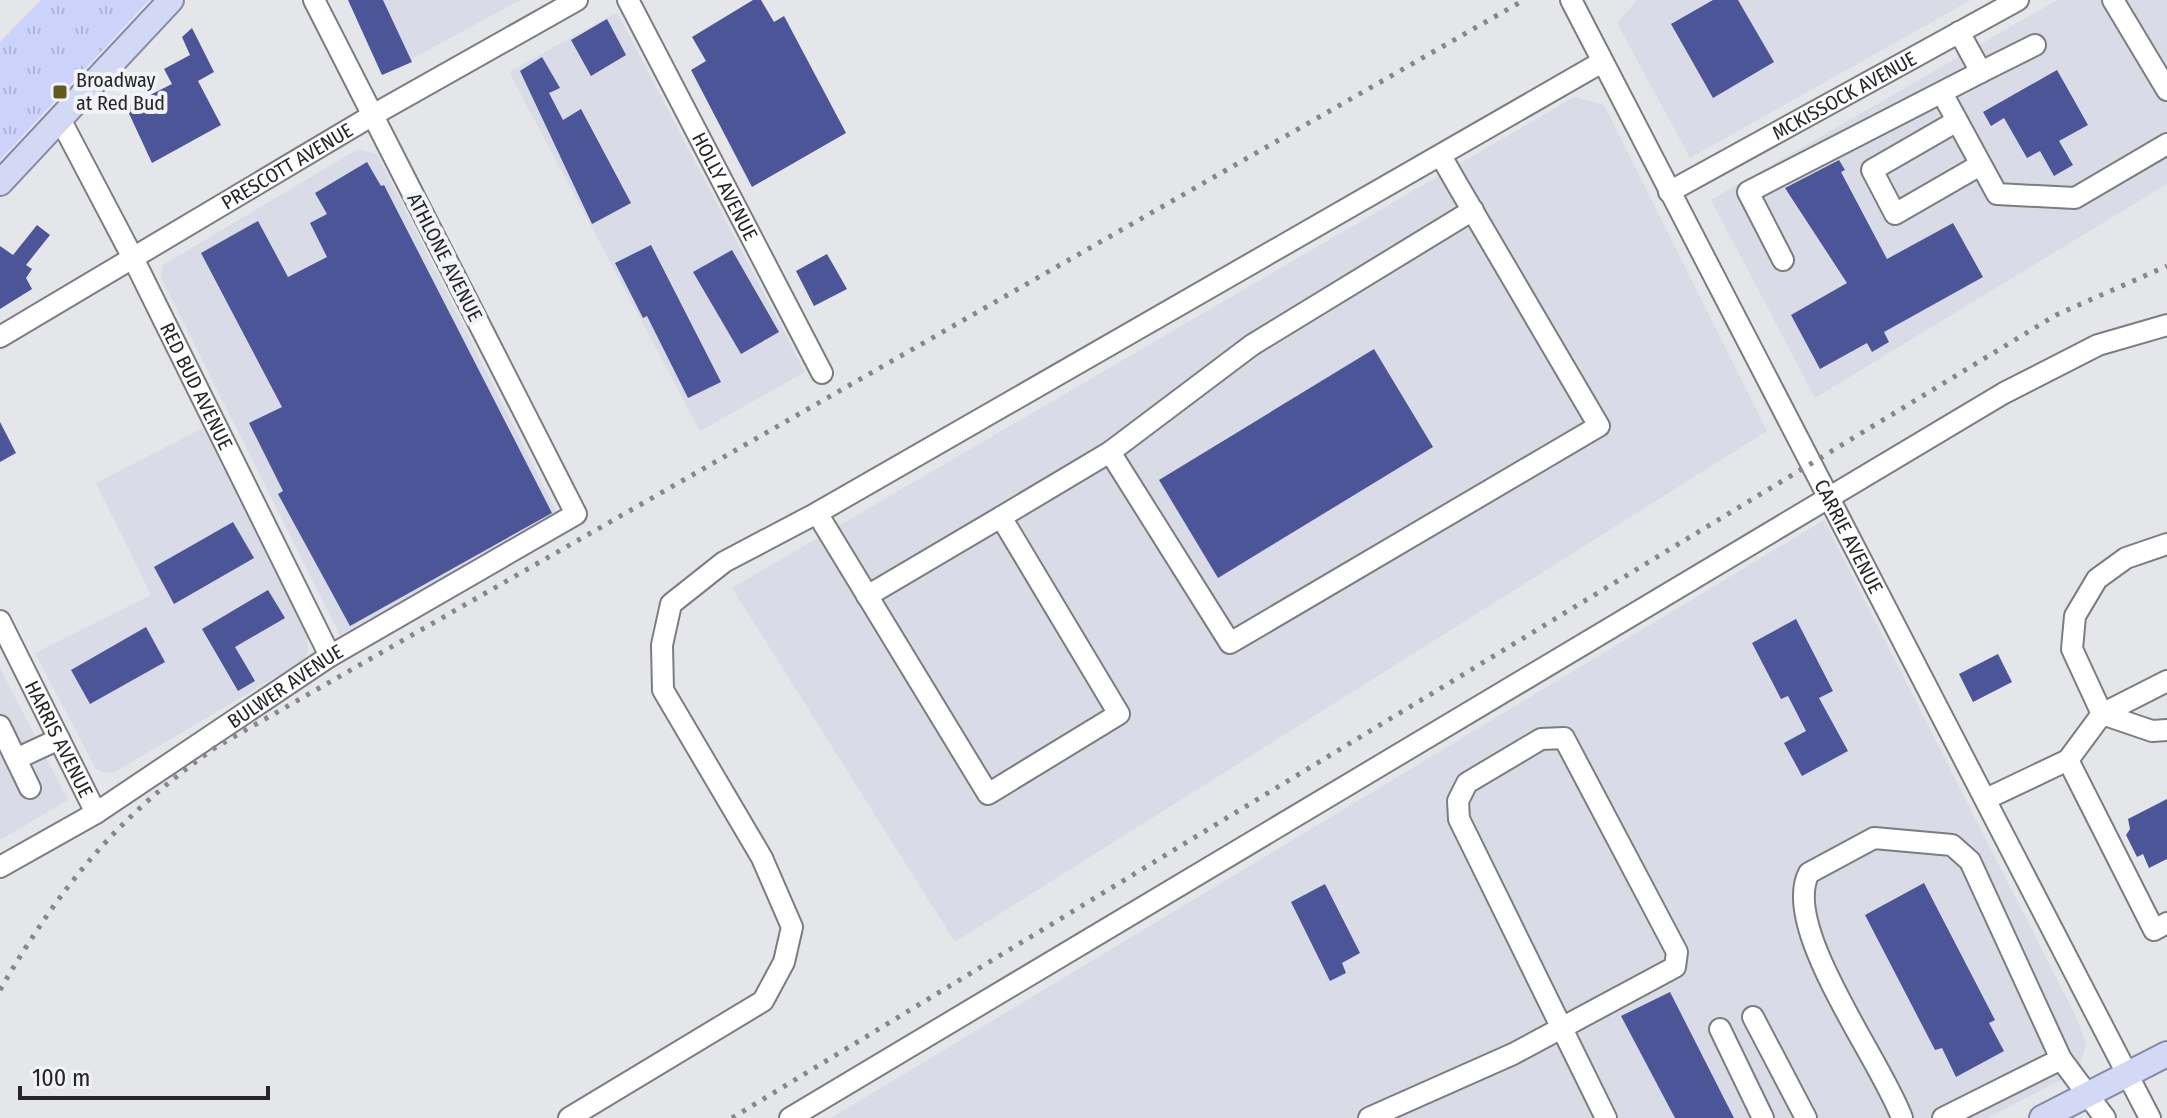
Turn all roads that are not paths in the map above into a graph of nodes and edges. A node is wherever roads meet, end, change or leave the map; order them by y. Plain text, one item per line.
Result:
1 (171, 0) edge
2 (314, 0) edge
3 (577, 0) edge
4 (628, 0) edge
5 (1571, 0) edge
6 (2018, 0) edge
7 (2113, 0) edge
8 (1959, 32) junction
9 (2035, 45) dead end
10 (1602, 62) junction
11 (1981, 72) junction
12 (2167, 90) edge
13 (1942, 93) junction
14 (373, 115) junction
15 (60, 119) junction
16 (1957, 121) junction
17 (2167, 144) edge
18 (1441, 156) junction
19 (1980, 165) junction
20 (0, 183) edge
21 (1669, 192) junction
22 (1473, 210) junction
23 (133, 258) junction
24 (1783, 260) dead end
25 (2167, 325) edge
26 (0, 337) edge
27 (822, 373) dead end
28 (1110, 452) junction
29 (1830, 497) junction
30 (817, 513) junction
31 (576, 514) joint
32 (1001, 517) junction
33 (2167, 544) edge
34 (867, 596) junction
35 (3, 633) edge
36 (330, 656) junction
37 (2167, 681) edge
38 (2102, 714) junction
39 (0, 726) edge
40 (2167, 730) edge
41 (59, 739) junction
42 (16, 759) junction
43 (2068, 760) junction
44 (30, 788) dead end
45 (1986, 799) junction
46 (96, 813) junction
47 (0, 867) edge
48 (2167, 923) edge
49 (1753, 1017) dead end
50 (1562, 1029) junction
51 (1720, 1029) dead end
52 (2167, 1054) edge
53 (2061, 1059) junction
54 (2128, 1074) junction
55 (2088, 1095) junction
56 (569, 1118) edge
57 (790, 1118) edge
58 (1369, 1118) edge
59 (1606, 1118) edge
60 (1763, 1118) edge
61 (1806, 1118) edge
62 (1902, 1118) edge
63 (1943, 1118) edge
64 (2042, 1118) edge
65 (2105, 1118) edge
66 (2150, 1118) edge

1 - 15 main road
2 - 14 street, ATHLONE AVENUE
3 - 14 street, PRESCOTT AVENUE
4 - 27 street, HOLLY AVENUE
5 - 10 street, CARRIE AVENUE
6 - 8 street, MCKISSOCK AVENUE
7 - 12 street
8 - 11 street
8 - 21 street, MCKISSOCK AVENUE
9 - 11 street
10 - 18 street
10 - 21 street, CARRIE AVENUE
11 - 13 street
13 - 16 street
13 - 24 street
14 - 23 street, PRESCOTT AVENUE
14 - 31 street, ATHLONE AVENUE
15 - 20 main road
15 - 23 street, RED BUD AVENUE
16 - 19 street
16 - 19 street
17 - 19 street
18 - 22 street
18 - 30 street
21 - 29 street, CARRIE AVENUE
22 - 28 street
22 - 28 street
23 - 26 street, PRESCOTT AVENUE
23 - 36 street, RED BUD AVENUE
25 - 29 street
28 - 32 street
29 - 45 street, CARRIE AVENUE
29 - 57 street
30 - 34 street
30 - 56 street
31 - 36 street, BULWER AVENUE
32 - 34 street
32 - 34 street
33 - 38 street
35 - 41 street, HARRIS AVENUE
36 - 46 street, BULWER AVENUE
37 - 38 street
38 - 40 street
38 - 43 street
39 - 42 street
41 - 42 street
41 - 46 street, HARRIS AVENUE
42 - 44 street
43 - 45 street
43 - 48 street
45 - 54 street, CARRIE AVENUE
46 - 47 street, BULWER AVENUE
49 - 61 street
50 - 50 street
50 - 58 street
50 - 59 street
51 - 60 street
52 - 54 main road
53 - 55 street
53 - 62 street
53 - 63 street
54 - 55 main road
54 - 66 street, CARRIE AVENUE
55 - 64 main road
55 - 65 street

